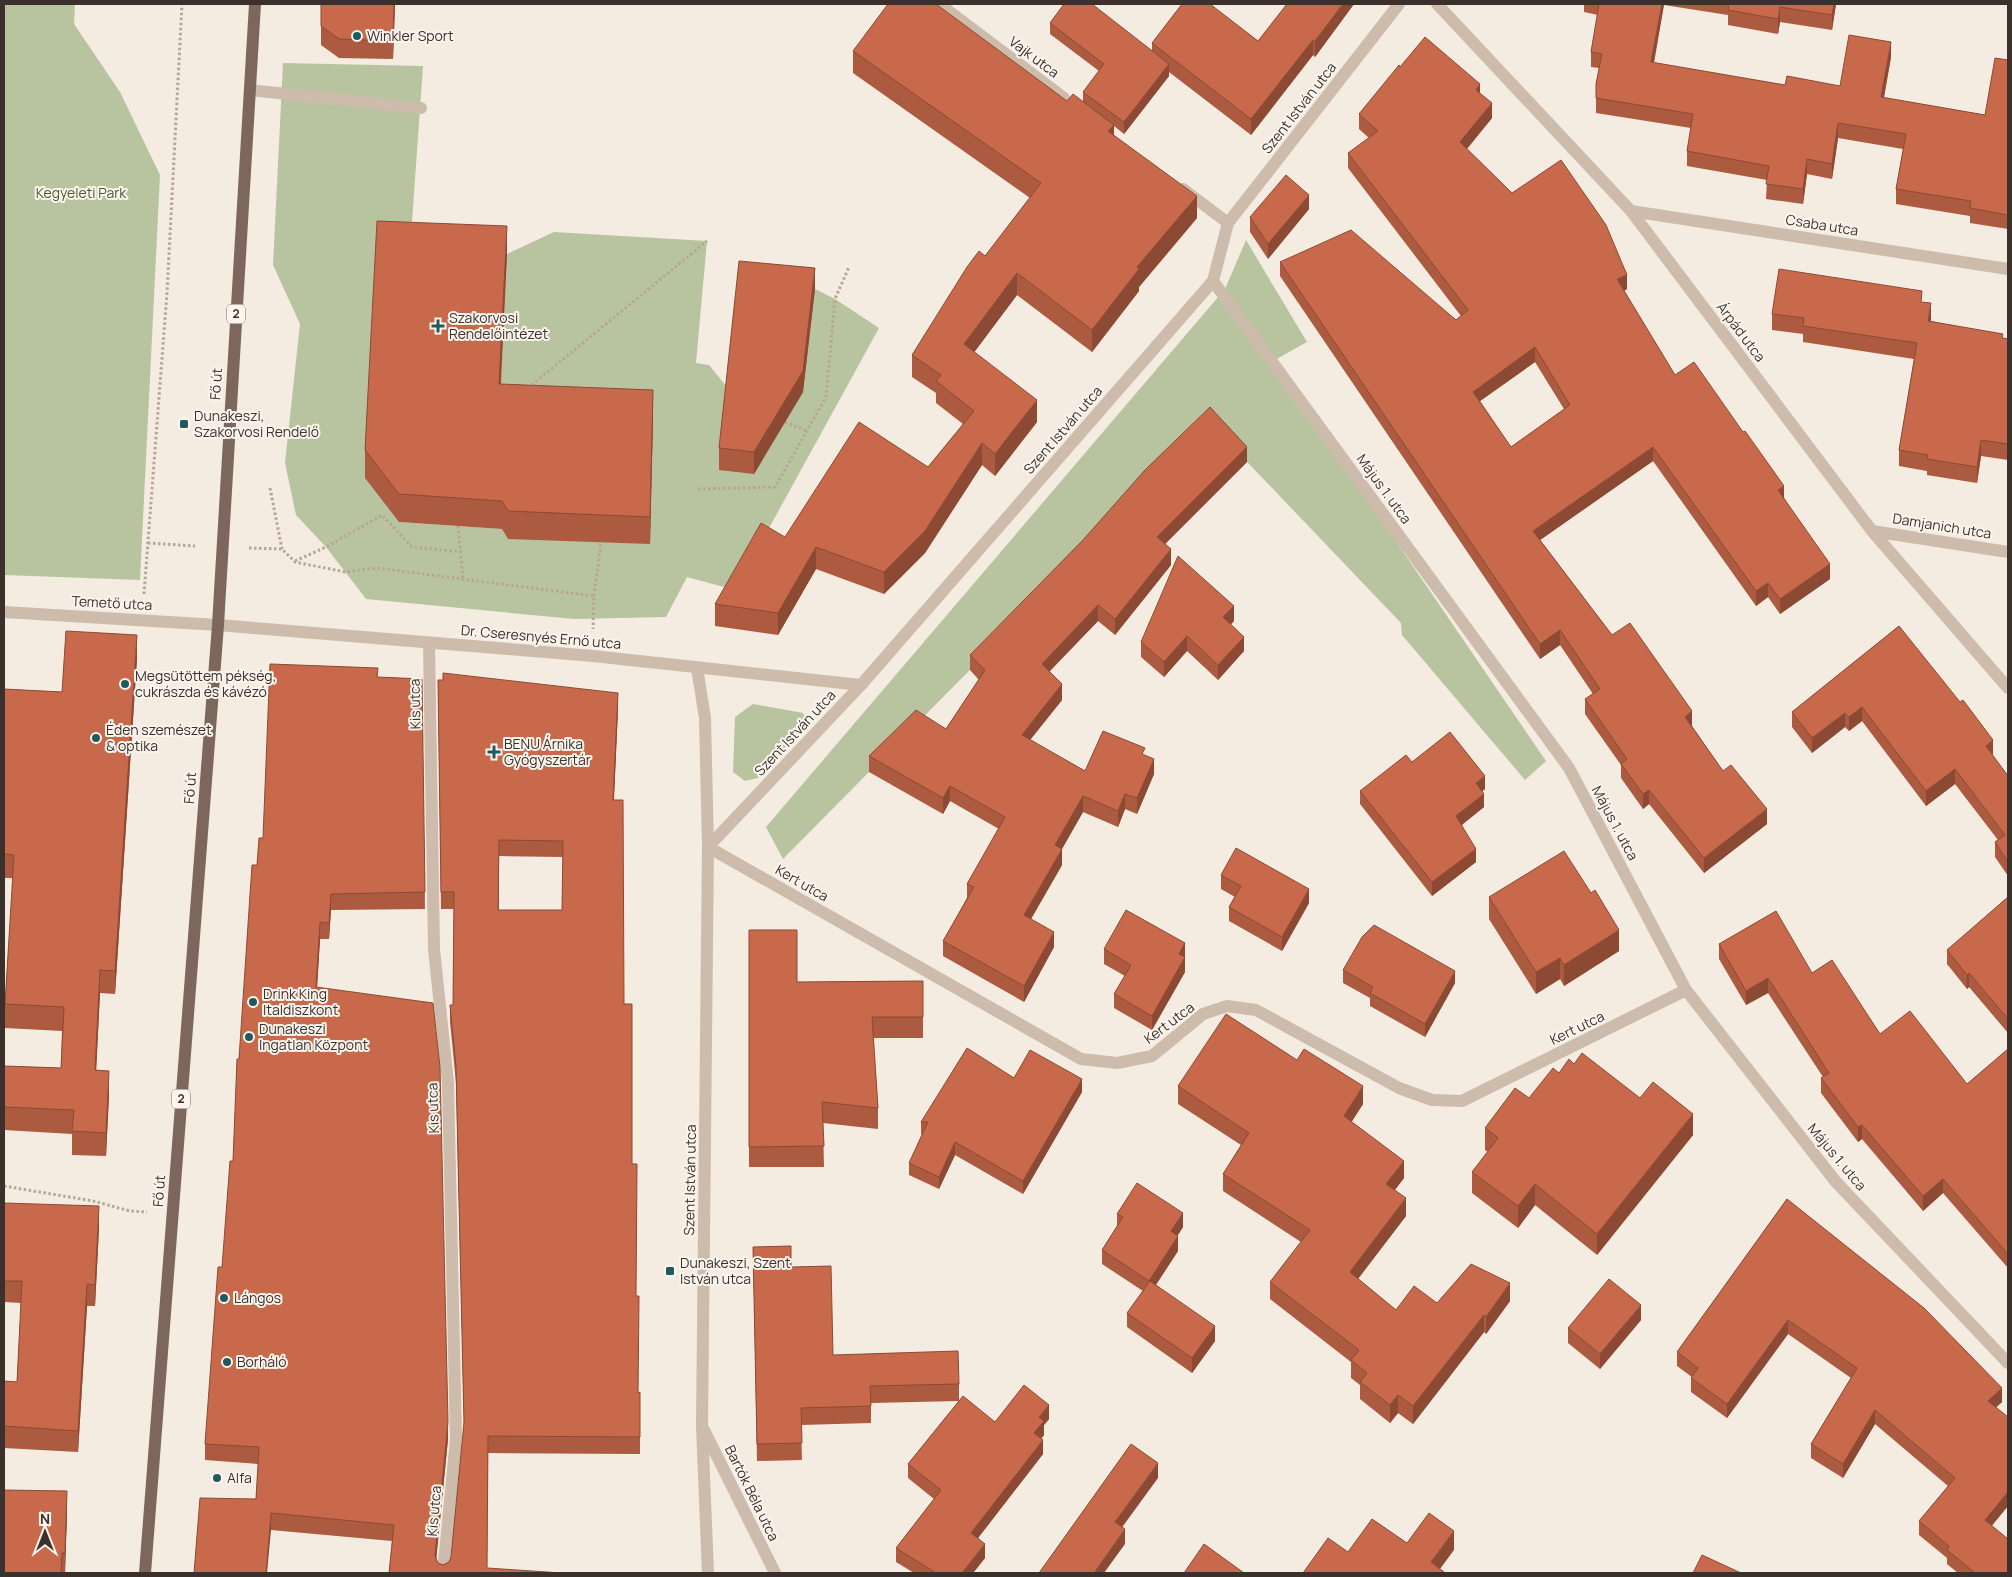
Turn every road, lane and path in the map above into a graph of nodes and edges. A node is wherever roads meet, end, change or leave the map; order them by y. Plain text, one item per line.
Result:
1 (182, 4) edge
2 (256, 4) edge
3 (1399, 4) edge
4 (1437, 4) edge
5 (942, 6) edge
6 (250, 90) junction
7 (420, 108) dead end
8 (1077, 109) edge
9 (1172, 181) edge
10 (1631, 211) junction
11 (1228, 223) junction
12 (707, 241) dead end
13 (849, 268) dead end
14 (2008, 269) edge
15 (1213, 281) junction
16 (521, 393) edge
17 (785, 422) edge
18 (807, 431) junction
19 (270, 488) dead end
20 (698, 489) dead end
21 (458, 526) edge
22 (1872, 530) junction
23 (602, 542) edge
24 (148, 543) junction
25 (222, 547) junction
26 (282, 549) junction
27 (461, 552) junction
28 (2008, 552) edge
29 (295, 562) junction
30 (463, 579) junction
31 (594, 596) junction
32 (4, 612) edge
33 (142, 619) junction
34 (218, 625) junction
35 (429, 642) junction
36 (592, 656) junction
37 (697, 668) junction
38 (861, 685) junction
39 (2008, 688) edge
40 (708, 847) junction
41 (1686, 990) junction
42 (4, 1186) edge
43 (130, 1210) dead end
44 (2008, 1363) edge
45 (702, 1426) junction
46 (145, 1573) edge
47 (443, 1573) edge
48 (708, 1573) edge
49 (775, 1573) edge

1 - 24 path
2 - 6 main road, Fő út / 2
3 - 11 street, Szent István utca
4 - 10 street, Árpád utca
5 - 8 street, Vajk utca
6 - 7 street
6 - 25 main road, Fő út / 2
9 - 11 street
10 - 14 street, Csaba utca
10 - 22 street, Árpád utca
11 - 15 street, Szent István utca
12 - 16 path
13 - 18 path
15 - 38 street, Szent István utca
15 - 41 street, Május 1. utca
17 - 18 path
18 - 20 path
19 - 26 path
21 - 27 path
22 - 28 street, Damjanich utca
22 - 39 street, Árpád utca
23 - 31 path
24 - 25 path
24 - 33 path
25 - 26 path
25 - 34 main road, Fő út / 2
26 - 29 path
27 - 29 path
27 - 30 path
29 - 30 path
30 - 31 path
31 - 36 path
32 - 33 street, Temető utca
33 - 34 street, Temető utca
34 - 35 street, Dr. Cseresnyés Ernő utca
34 - 46 main road, Fő út / 2
35 - 36 street, Dr. Cseresnyés Ernő utca
35 - 47 street, Kis utca
36 - 37 street, Dr. Cseresnyés Ernő utca
37 - 38 street, Dr. Cseresnyés Ernő utca
37 - 40 street, Szent István utca
38 - 40 street, Szent István utca
40 - 41 street, Kert utca
40 - 45 street, Szent István utca
41 - 44 street, Május 1. utca
42 - 43 path
45 - 48 street, Szent István utca
45 - 49 street, Bartók Béla utca

